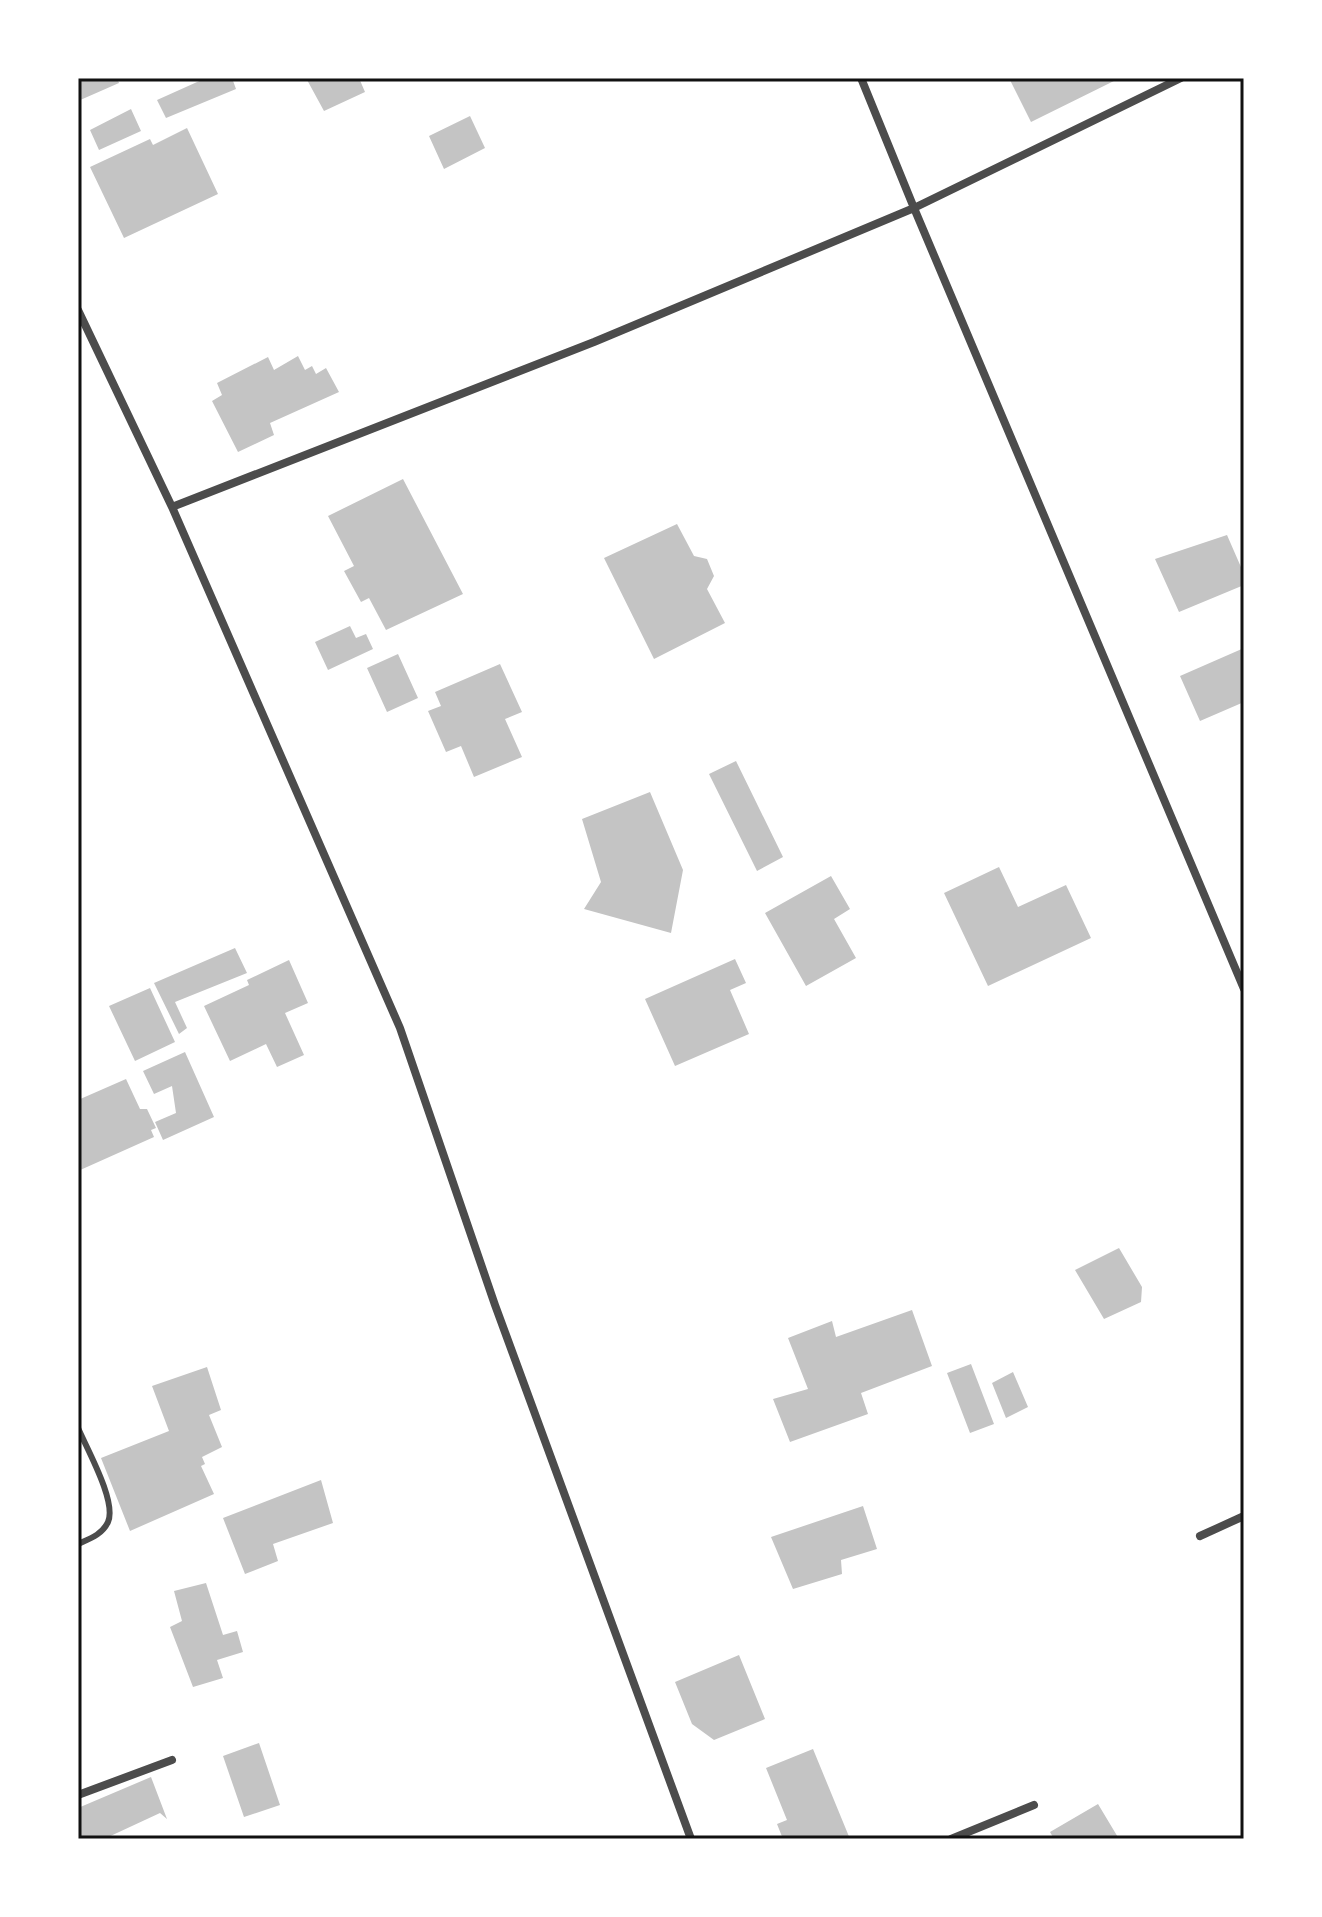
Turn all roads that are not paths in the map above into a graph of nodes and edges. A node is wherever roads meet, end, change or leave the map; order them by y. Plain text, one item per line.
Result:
1 (861, 78) edge
2 (1181, 78) edge
3 (914, 208) junction
4 (78, 310) edge
5 (81, 325) edge
6 (172, 507) junction
7 (1244, 989) edge
8 (78, 1428) edge
9 (1244, 1516) edge
10 (1200, 1536) dead end
11 (78, 1544) edge
12 (172, 1760) dead end
13 (78, 1795) edge
14 (1034, 1805) dead end
15 (691, 1839) edge
16 (951, 1839) edge

1 - 3 street
2 - 3 street
3 - 6 street
3 - 7 street
4 - 5 street
5 - 6 street
6 - 15 street
8 - 11 lane
9 - 10 street
12 - 13 street
14 - 16 street

